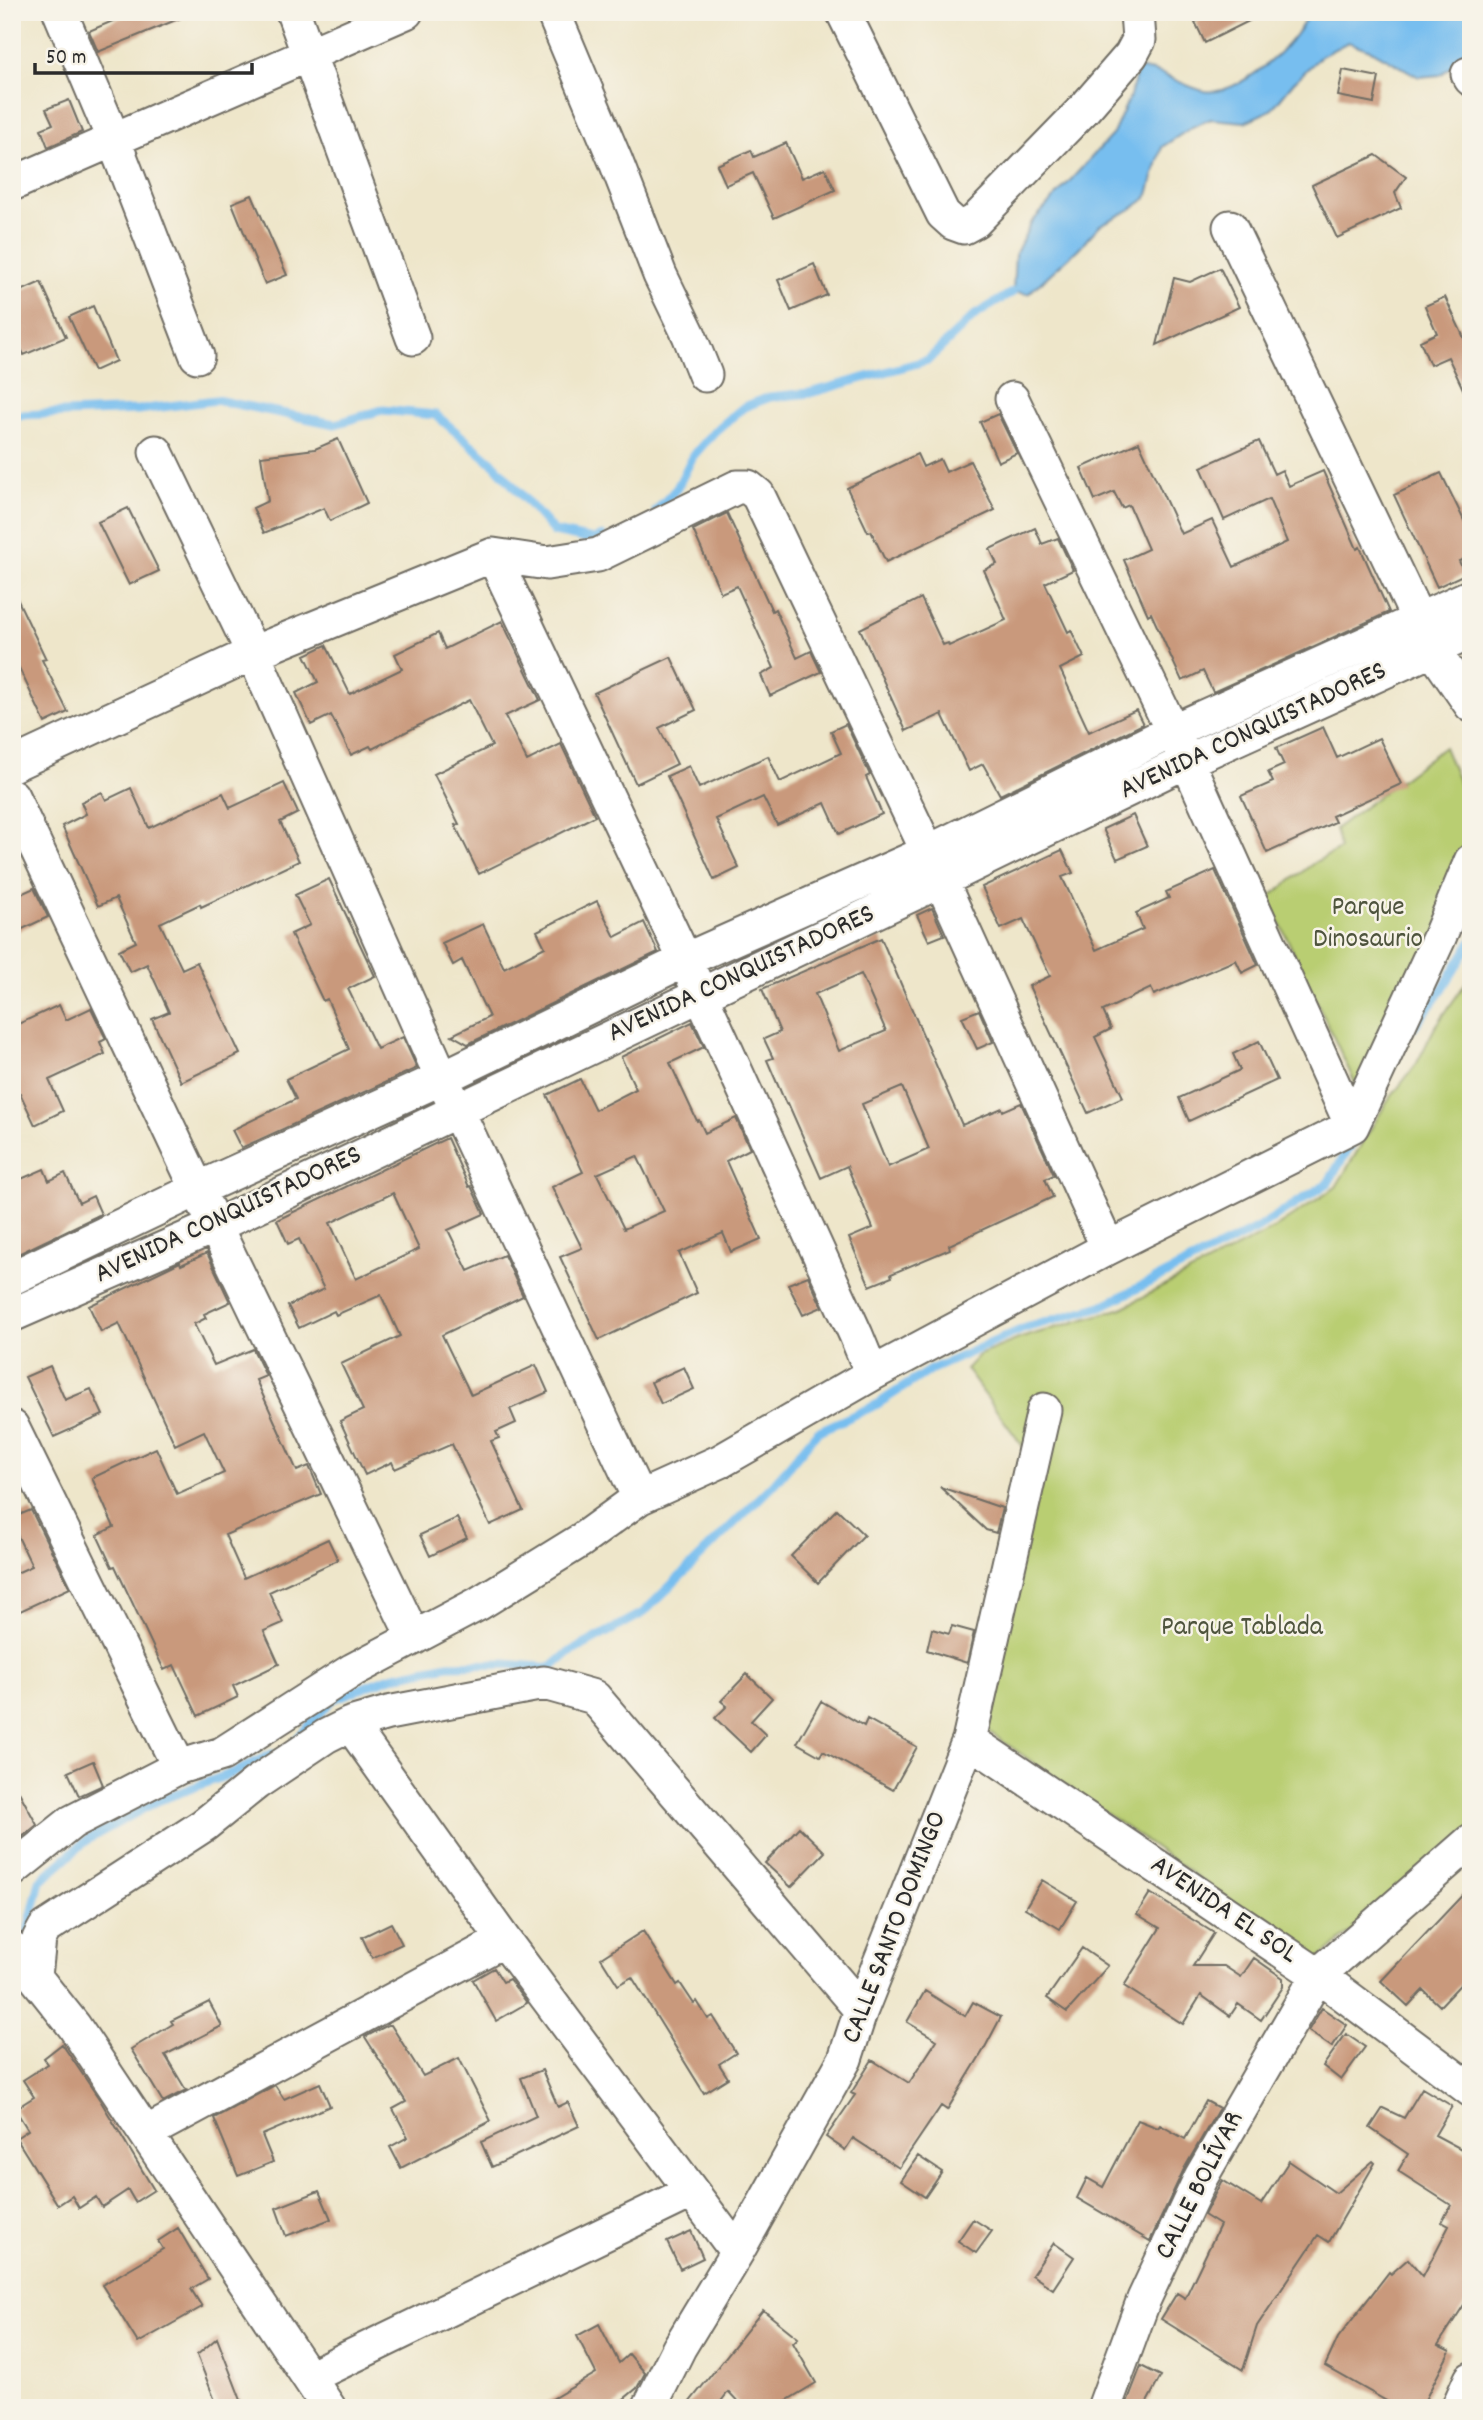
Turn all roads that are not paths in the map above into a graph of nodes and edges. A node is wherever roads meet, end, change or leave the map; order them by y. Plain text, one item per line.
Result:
1 (60, 12) edge
2 (293, 12) edge
3 (406, 12) edge
4 (553, 12) edge
5 (843, 12) edge
6 (1137, 12) edge
7 (310, 54) junction
8 (113, 138) junction
9 (12, 184) edge
10 (1230, 227) dead end
11 (413, 338) dead end
12 (197, 356) dead end
13 (705, 375) dead end
14 (1012, 399) dead end
15 (156, 452) dead end
16 (493, 555) junction
17 (1471, 596) edge
18 (1419, 620) junction
19 (1471, 632) edge
20 (1433, 650) junction
21 (253, 653) junction
22 (1471, 705) edge
23 (1172, 731) junction
24 (1187, 761) junction
25 (12, 765) edge
26 (12, 796) edge
27 (1471, 861) edge
28 (935, 866) junction
29 (684, 960) junction
30 (700, 995) junction
31 (442, 1078) junction
32 (457, 1110) junction
33 (1352, 1126) junction
34 (198, 1189) junction
35 (215, 1226) junction
36 (1108, 1248) junction
37 (12, 1278) edge
38 (12, 1314) edge
39 (872, 1374) junction
40 (1044, 1410) dead end
41 (12, 1427) edge
42 (639, 1497) junction
43 (414, 1638) junction
44 (350, 1724) junction
45 (969, 1740) junction
46 (179, 1767) junction
47 (1471, 1841) edge
48 (12, 1870) edge
49 (504, 1940) junction
50 (26, 1964) edge
51 (1318, 1975) junction
52 (861, 2010) junction
53 (1471, 2090) edge
54 (146, 2133) junction
55 (691, 2192) junction
56 (737, 2252) junction
57 (309, 2377) junction
58 (1471, 2379) edge
59 (329, 2408) edge
60 (649, 2408) edge
61 (1104, 2408) edge
62 (1458, 2408) edge

1 - 8 street
2 - 7 street
3 - 7 street
4 - 13 street
5 - 6 street
7 - 8 street
7 - 11 street
8 - 9 street
8 - 12 street
10 - 18 street
14 - 23 street
15 - 21 street
16 - 21 street
16 - 28 street
16 - 29 street
17 - 18 street, AVENIDA CONQUISTADORES
18 - 20 street
18 - 23 street, AVENIDA CONQUISTADORES
19 - 20 street, AVENIDA CONQUISTADORES
20 - 22 street
20 - 24 street, AVENIDA CONQUISTADORES
21 - 25 street
21 - 31 street
23 - 24 street
23 - 28 street, AVENIDA CONQUISTADORES
24 - 28 street, AVENIDA CONQUISTADORES
24 - 33 street
26 - 34 street
27 - 33 street
28 - 29 street, AVENIDA CONQUISTADORES
28 - 30 street, AVENIDA CONQUISTADORES
28 - 36 street
29 - 30 street
29 - 31 street, AVENIDA CONQUISTADORES
30 - 32 street, AVENIDA CONQUISTADORES
30 - 39 street
31 - 32 street
31 - 34 street, AVENIDA CONQUISTADORES
32 - 35 street, AVENIDA CONQUISTADORES
32 - 42 street
33 - 36 street
34 - 35 street
34 - 37 street, AVENIDA CONQUISTADORES
35 - 38 street, AVENIDA CONQUISTADORES
35 - 43 street
36 - 39 street
39 - 42 street
40 - 45 street, CALLE SANTO DOMINGO
41 - 46 street
42 - 43 street
43 - 46 street
44 - 49 street
44 - 50 street
44 - 52 street
45 - 51 street, AVENIDA EL SOL
45 - 52 street, CALLE SANTO DOMINGO
46 - 48 street
47 - 51 street, CALLE BOLÍVAR
49 - 54 street
49 - 55 street
50 - 54 street
51 - 53 street, AVENIDA EL SOL
51 - 61 street, CALLE BOLÍVAR
52 - 56 street, CALLE SANTO DOMINGO
54 - 57 street
55 - 56 street
55 - 57 street
56 - 60 street, CALLE SANTO DOMINGO
57 - 59 street
58 - 62 street

